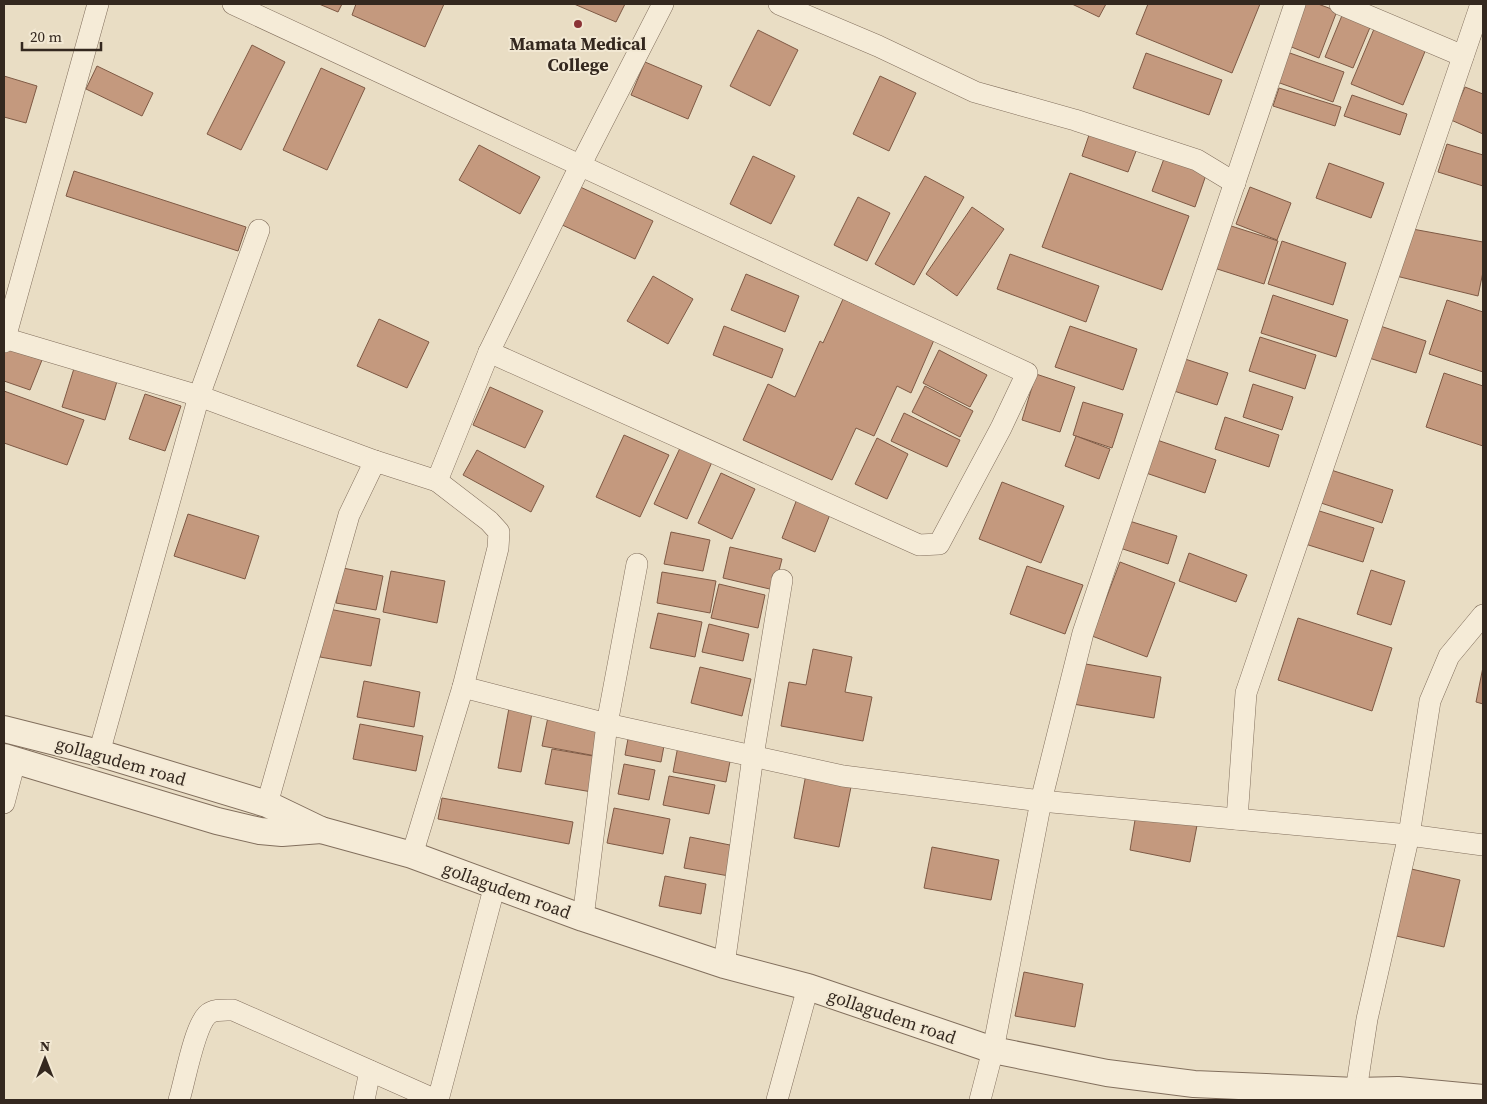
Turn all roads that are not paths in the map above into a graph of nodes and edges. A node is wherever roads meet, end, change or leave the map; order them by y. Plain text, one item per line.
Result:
1 (98, 4) edge
2 (233, 4) edge
3 (663, 4) edge
4 (779, 4) edge
5 (1295, 4) edge
6 (1340, 4) edge
7 (1482, 4) edge
8 (1463, 56) junction
9 (581, 164) junction
10 (1235, 183) junction
11 (259, 230) dead end
12 (4, 339) edge
13 (489, 352) junction
14 (199, 396) junction
15 (375, 461) junction
16 (437, 481) junction
17 (637, 564) dead end
18 (782, 580) dead end
19 (1483, 615) edge
20 (463, 687) junction
21 (607, 724) junction
22 (4, 729) edge
23 (99, 754) junction
24 (753, 756) junction
25 (10, 759) edge
26 (1041, 801) junction
27 (4, 803) edge
28 (266, 804) junction
29 (1237, 819) junction
30 (321, 830) junction
31 (1409, 835) junction
32 (1483, 845) edge
33 (412, 856) junction
34 (495, 885) junction
35 (583, 918) junction
36 (724, 965) junction
37 (808, 988) junction
38 (993, 1050) junction
39 (370, 1071) junction
40 (1356, 1091) junction
41 (1192, 1092) edge
42 (1396, 1095) edge
43 (1483, 1098) edge
44 (179, 1100) edge
45 (364, 1100) edge
46 (437, 1100) edge
47 (777, 1100) edge
48 (980, 1100) edge

1 - 12 street
2 - 9 street
3 - 9 street
4 - 10 street
5 - 10 street
6 - 8 street
7 - 8 street
8 - 29 street
9 - 13 street
9 - 13 street
10 - 26 street
11 - 14 street
12 - 14 street
13 - 16 street
14 - 15 street
14 - 23 street
15 - 16 street
15 - 28 street
16 - 20 street
17 - 21 street
18 - 24 street
19 - 31 street
20 - 21 street
20 - 33 street
21 - 24 street
21 - 35 street
22 - 23 street, gollagudem road
23 - 28 street, gollagudem road
24 - 26 street
24 - 36 street
25 - 27 street
25 - 30 street, gollagudem road
26 - 29 street
26 - 38 street
28 - 30 street, gollagudem road
29 - 31 street
30 - 33 street, gollagudem road
31 - 32 street
31 - 40 street
33 - 34 street, gollagudem road
34 - 35 street, gollagudem road
34 - 46 street
35 - 36 street, gollagudem road
36 - 37 street, gollagudem road
37 - 38 street, gollagudem road
37 - 47 street
38 - 41 street, gollagudem road
38 - 48 street
39 - 44 street
39 - 45 street
39 - 46 street
40 - 41 street, gollagudem road
40 - 42 street, gollagudem road
42 - 43 street, gollagudem road

